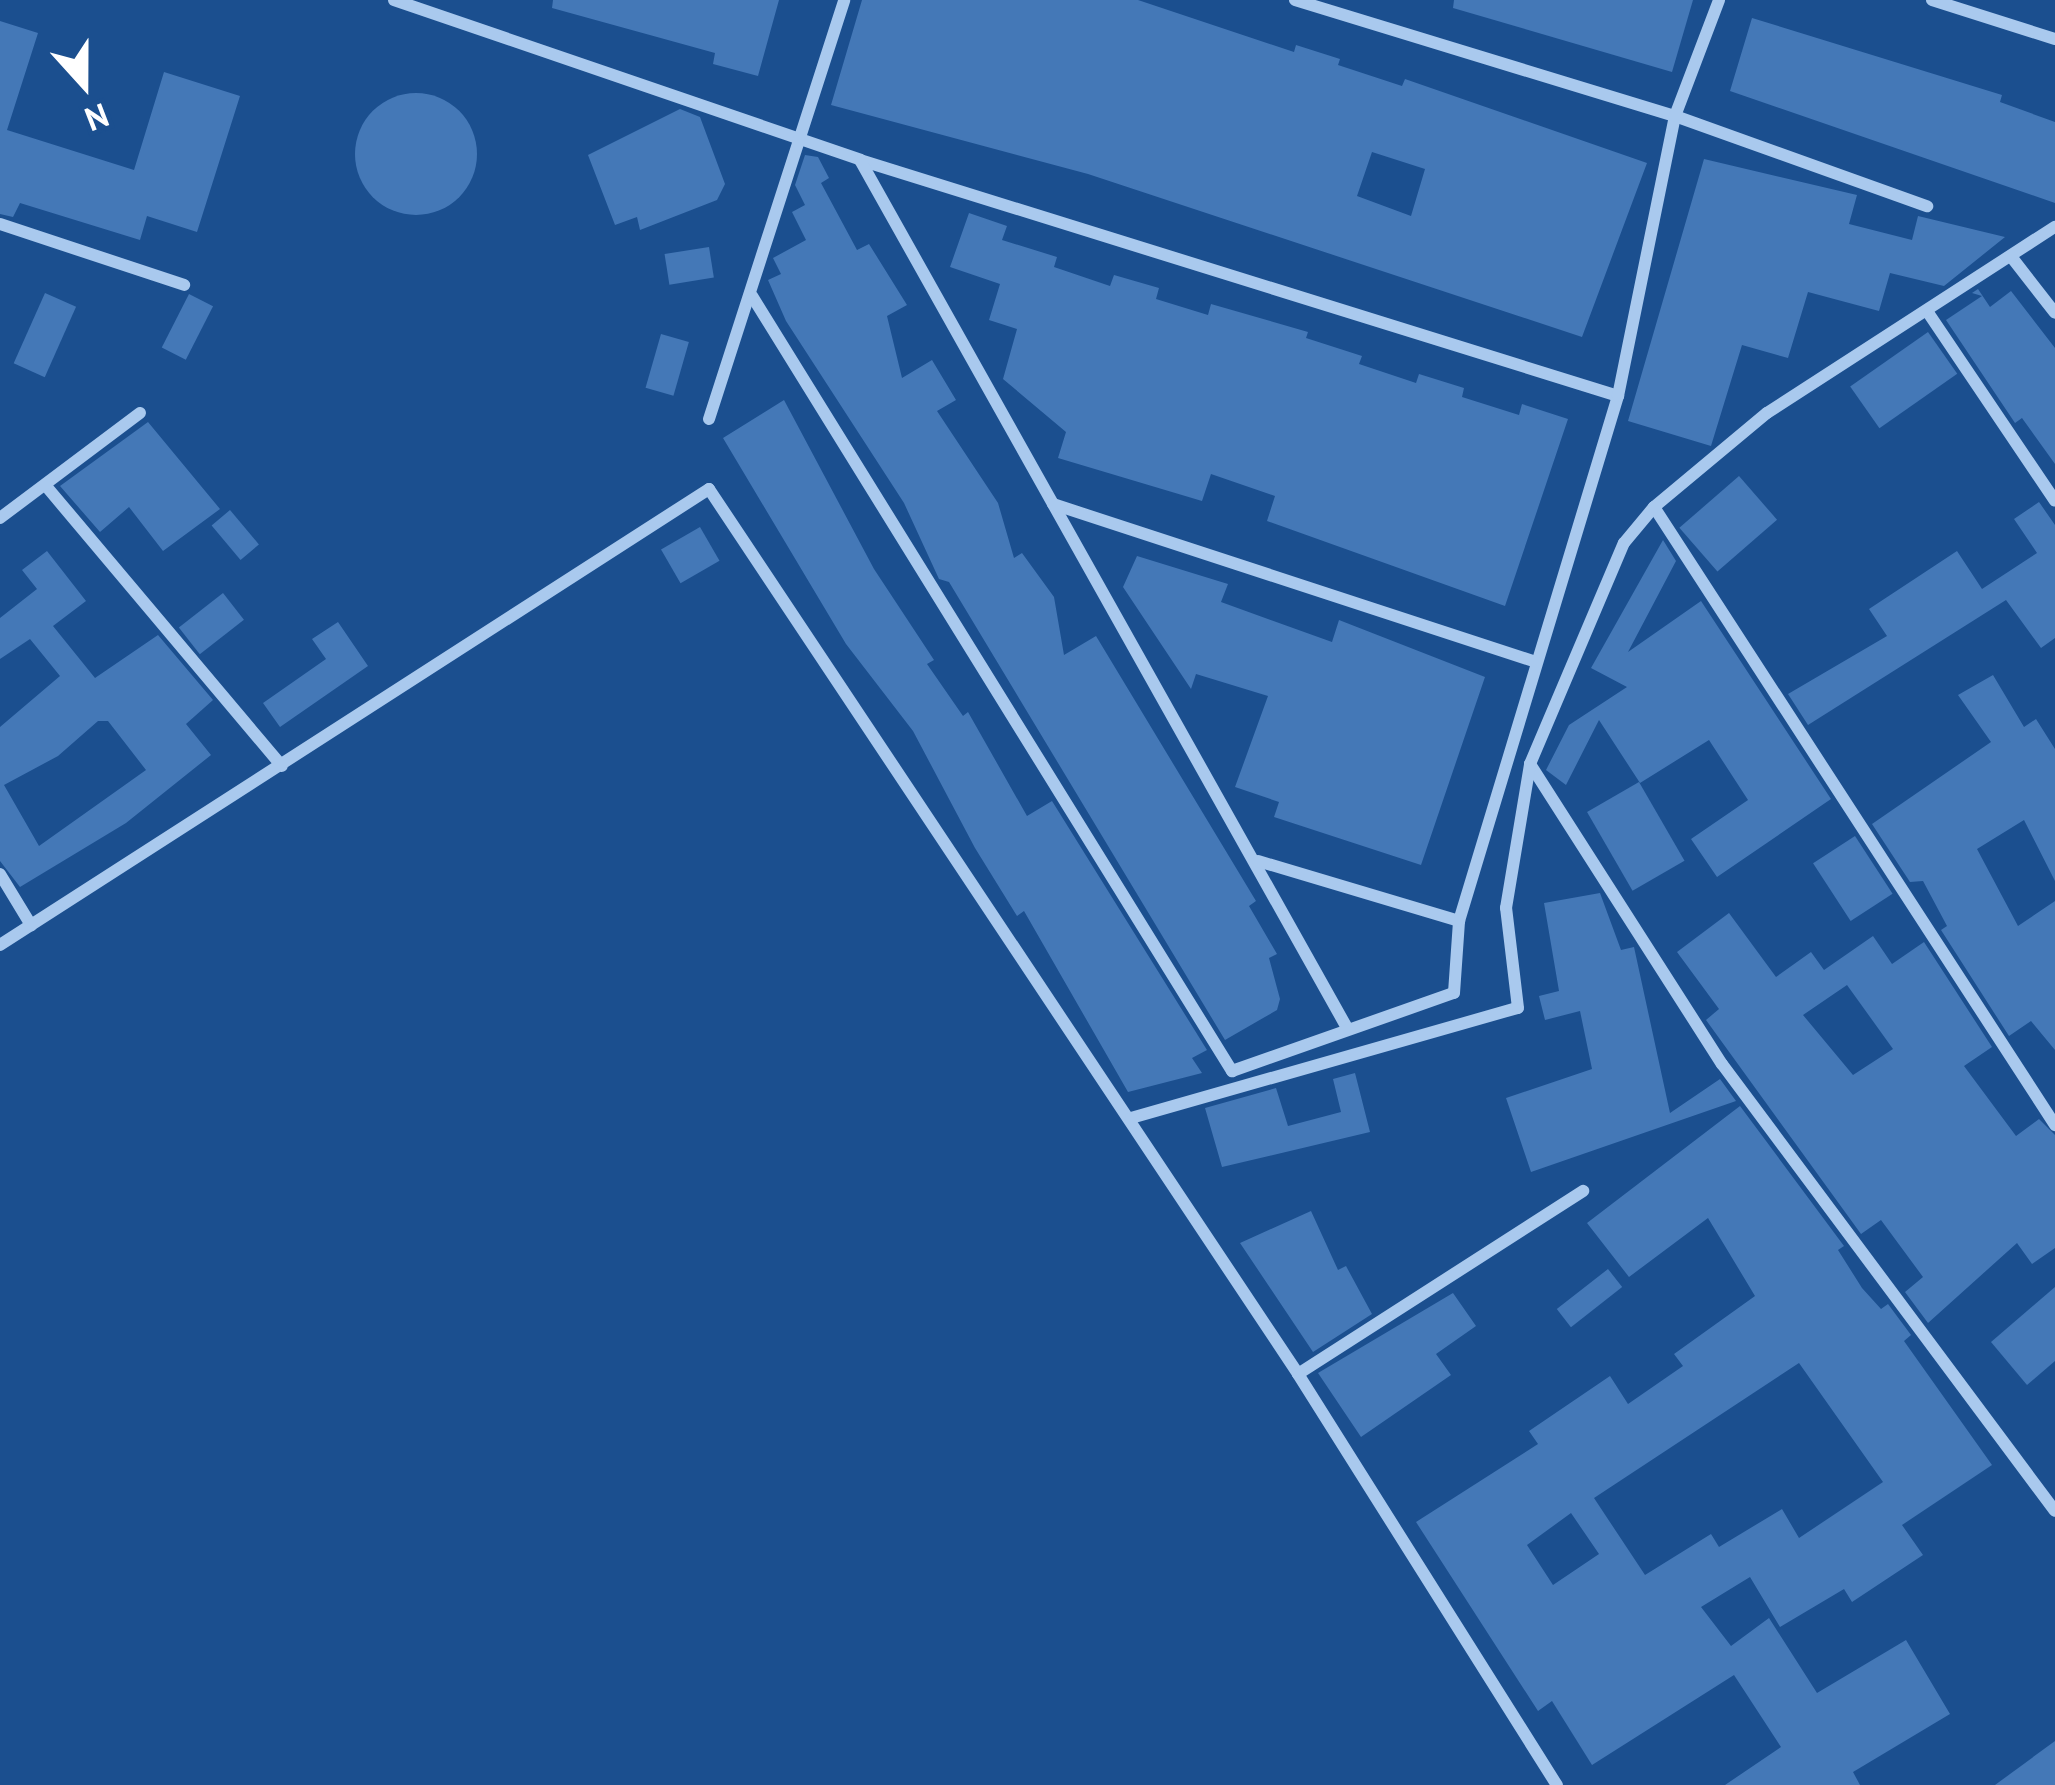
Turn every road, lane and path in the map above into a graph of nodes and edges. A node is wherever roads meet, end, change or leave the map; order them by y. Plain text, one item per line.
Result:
1 (394, 0) edge
2 (844, 0) edge
3 (1295, 0) edge
4 (1719, 0) edge
5 (1932, 0) edge
6 (2055, 39) edge
7 (1675, 116) junction
8 (800, 136) junction
9 (860, 160) junction
10 (1927, 206) dead end
11 (0, 224) edge
12 (2055, 227) edge
13 (2013, 259) junction
14 (184, 285) dead end
15 (752, 296) junction
16 (1929, 314) junction
17 (2055, 314) edge
18 (1618, 397) junction
19 (140, 413) dead end
20 (709, 419) dead end
21 (46, 486) junction
22 (2055, 501) edge
23 (1053, 504) junction
24 (1654, 507) junction
25 (0, 518) edge
26 (1536, 662) junction
27 (1531, 764) junction
28 (282, 766) junction
29 (1258, 861) junction
30 (0, 874) edge
31 (1459, 921) junction
32 (31, 925) junction
33 (0, 945) edge
34 (1346, 1027) junction
35 (1131, 1118) junction
36 (2055, 1125) edge
37 (1583, 1191) dead end
38 (1298, 1374) junction
39 (2055, 1511) edge
40 (1557, 1785) edge

1 - 8 street
2 - 8 street
3 - 7 street
4 - 7 street
5 - 6 street
7 - 10 street
7 - 18 street
8 - 9 street
8 - 15 street
9 - 18 street
9 - 23 street
11 - 14 street
12 - 13 street
13 - 16 street
13 - 17 street
15 - 20 street
15 - 34 street
16 - 22 street
16 - 24 street
18 - 26 street
19 - 21 street
21 - 25 street
21 - 28 street
23 - 26 street
23 - 29 street
24 - 27 street
24 - 36 street
26 - 31 street
27 - 35 street
27 - 39 street
28 - 32 street
28 - 35 street
29 - 31 street
29 - 34 street
30 - 32 street
31 - 34 street
32 - 33 street
35 - 38 street
37 - 38 street
38 - 40 street

